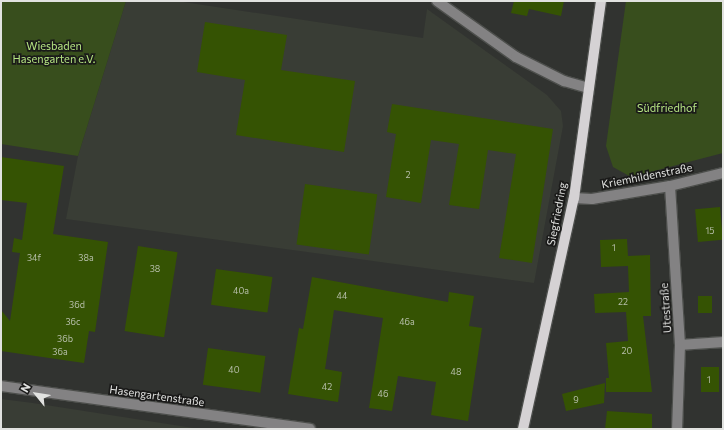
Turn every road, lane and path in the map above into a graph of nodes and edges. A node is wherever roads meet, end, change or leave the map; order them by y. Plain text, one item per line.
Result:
1 (437, 1) edge
2 (600, 1) edge
3 (589, 88) junction
4 (723, 173) edge
5 (670, 186) junction
6 (574, 198) junction
7 (723, 342) edge
8 (680, 345) junction
9 (1, 386) edge
10 (310, 429) edge
11 (523, 429) edge
12 (677, 429) edge

1 - 3 street
2 - 3 main road, Siegfriedring
3 - 6 main road, Siegfriedring
4 - 5 street, Kriemhildenstraße
5 - 6 street, Kriemhildenstraße
5 - 8 street, Utestraße
6 - 11 main road, Siegfriedring
7 - 8 street
8 - 12 street, Utestraße
9 - 10 street, Hasengartenstraße

